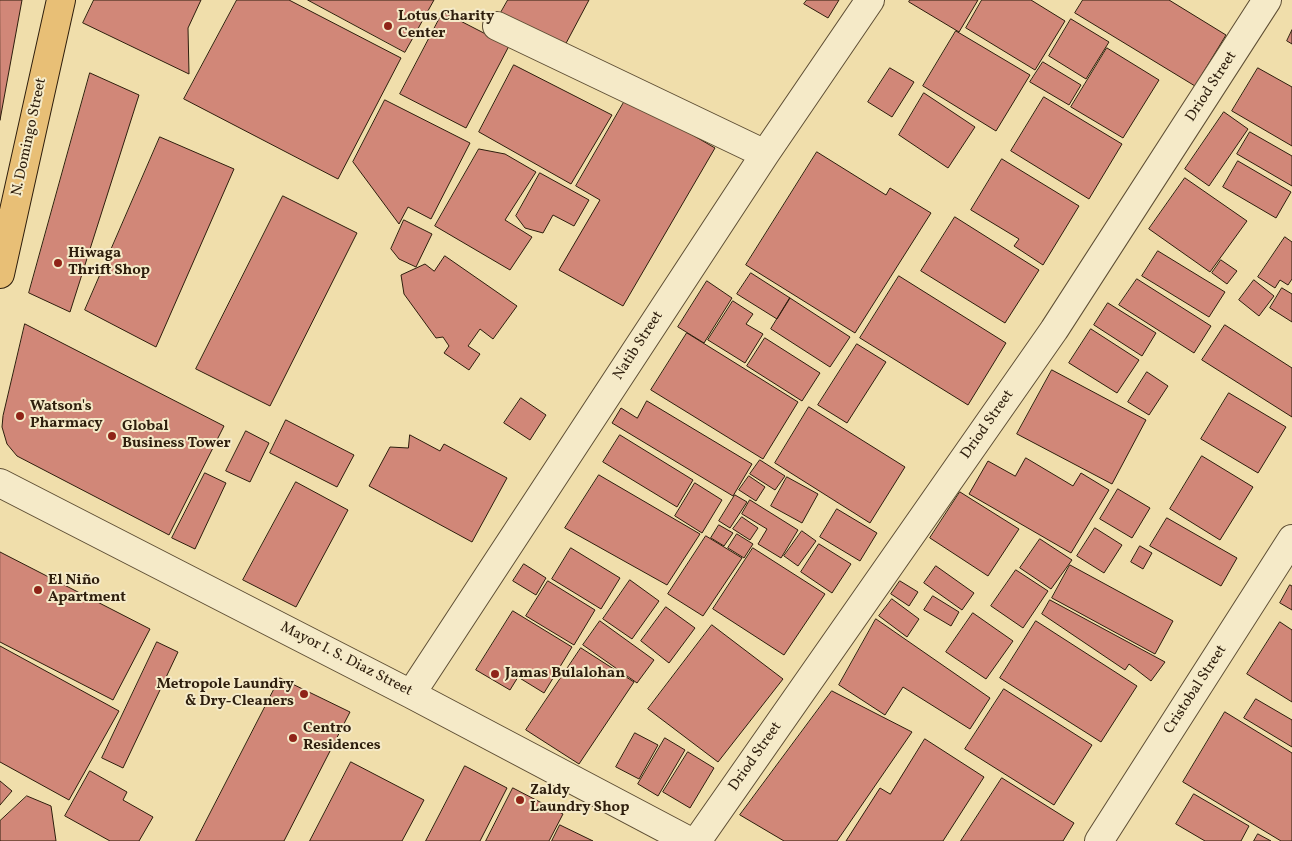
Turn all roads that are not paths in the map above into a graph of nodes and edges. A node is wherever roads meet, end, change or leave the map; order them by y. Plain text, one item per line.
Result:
1 (61, 0) edge
2 (870, 0) edge
3 (1267, 0) edge
4 (497, 26) dead end
5 (766, 154) junction
6 (6, 221) edge
7 (0, 274) edge
8 (0, 483) edge
9 (1292, 539) edge
10 (411, 694) junction
11 (690, 841) edge
12 (697, 841) edge
13 (1099, 841) edge

1 - 6 main road, N. Domingo Street
2 - 5 street, Natib Street
3 - 12 street, Driod Street
4 - 5 street
5 - 10 street, Natib Street
6 - 7 main road, N. Domingo Street
8 - 10 street, Mayor I. S. Diaz Street
9 - 13 street, Cristobal Street
10 - 11 street, Mayor I. S. Diaz Street

